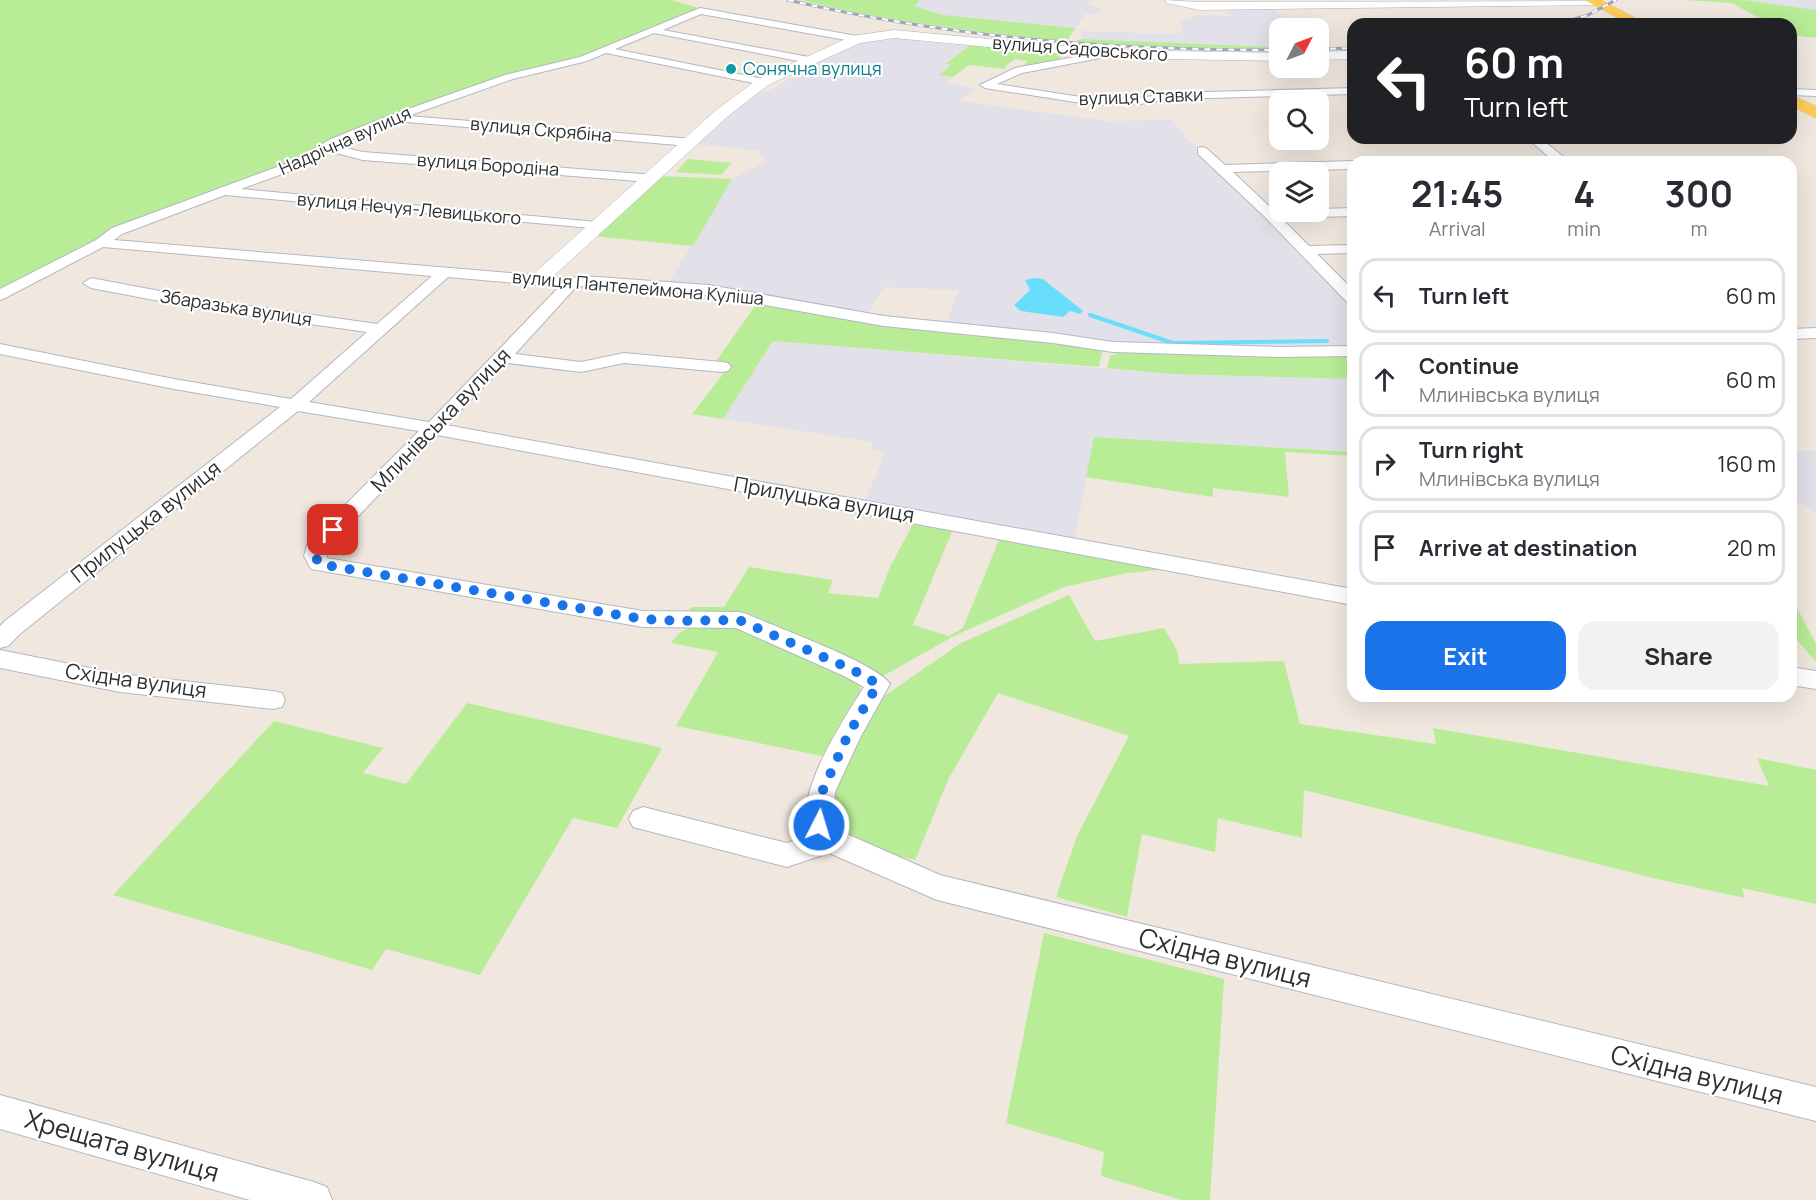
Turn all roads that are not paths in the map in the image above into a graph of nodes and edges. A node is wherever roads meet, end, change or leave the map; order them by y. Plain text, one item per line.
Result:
1 (1171, 0) edge
2 (1593, 1) edge
3 (1210, 3) edge
4 (1285, 3) edge
5 (1618, 14) junction
6 (1606, 18) edge
7 (1627, 18) edge
8 (656, 31) junction
9 (857, 39) junction
10 (604, 50) junction
11 (1107, 54) junction
12 (1347, 55) edge
13 (1329, 56) edge
14 (1269, 57) edge
15 (809, 60) junction
16 (763, 82) junction
17 (1347, 91) edge
18 (1797, 92) edge
19 (1816, 93) edge
20 (1797, 103) edge
21 (1816, 113) edge
22 (392, 118) junction
23 (689, 142) junction
24 (1541, 144) edge
25 (326, 147) junction
26 (1202, 151) dead end
27 (1556, 156) edge
28 (1347, 165) edge
29 (1222, 169) junction
30 (650, 178) junction
31 (220, 191) junction
32 (1347, 212) edge
33 (1269, 213) edge
34 (1329, 213) edge
35 (1278, 222) edge
36 (597, 226) junction
37 (101, 243) junction
38 (1347, 249) edge
39 (1307, 250) junction
40 (445, 272) junction
41 (539, 279) junction
42 (91, 283) dead end
43 (571, 283) junction
44 (1347, 292) edge
45 (0, 295) edge
46 (381, 329) junction
47 (1797, 333) edge
48 (1816, 333) edge
49 (0, 350) edge
50 (1347, 351) edge
51 (503, 357) junction
52 (722, 367) dead end
53 (294, 405) junction
54 (432, 428) junction
55 (1347, 596) edge
56 (0, 640) edge
57 (0, 659) edge
58 (1797, 677) edge
59 (1816, 680) edge
60 (273, 700) dead end
61 (643, 819) dead end
62 (830, 840) junction
63 (1816, 1104) edge
64 (0, 1112) edge
65 (314, 1200) edge

1 - 3 street
2 - 4 street
2 - 5 main road
3 - 4 street
5 - 6 street
5 - 7 main road
8 - 9 street, Надрічна вулиця
8 - 10 street, Надрічна вулиця
8 - 15 street
9 - 11 street, вулиця Садовського
9 - 15 street
10 - 16 street
10 - 22 street, Надрічна вулиця
11 - 14 street, вулиця Садовського
11 - 17 street, вулиця Ставки
12 - 13 street
15 - 16 street
16 - 23 street
18 - 19 street
20 - 21 main road
22 - 23 street, вулиця Скрябіна
22 - 25 street, Надрічна вулиця
23 - 30 street
24 - 27 street
25 - 30 street, вулиця Бородіна
25 - 31 street, Надрічна вулиця
26 - 29 street
28 - 29 street
29 - 33 street
30 - 36 street
31 - 36 street, вулиця Нечуя-Левицького
31 - 37 street, Надрічна вулиця
32 - 34 street
35 - 39 street
36 - 41 street
37 - 40 street, вулиця Пантелеймона Куліша
37 - 45 street, Надрічна вулиця
38 - 39 street
39 - 44 street
40 - 41 street, вулиця Пантелеймона Куліша
40 - 46 street, Прилуцька вулиця
41 - 43 street, вулиця Пантелеймона Куліша
42 - 46 street, Збаразька вулиця
43 - 50 street, вулиця Пантелеймона Куліша
43 - 51 street, Млинівська вулиця
46 - 53 street, Прилуцька вулиця
47 - 48 street
49 - 53 street, Прилуцька вулиця
51 - 52 street
51 - 54 street, Млинівська вулиця
53 - 54 street, Прилуцька вулиця
53 - 56 street, Прилуцька вулиця
54 - 55 street, Прилуцька вулиця
54 - 62 street, Млинівська вулиця
57 - 60 street, Східна вулиця
58 - 59 street
61 - 62 street
62 - 63 street, Східна вулиця
64 - 65 street, Хрещата вулиця

